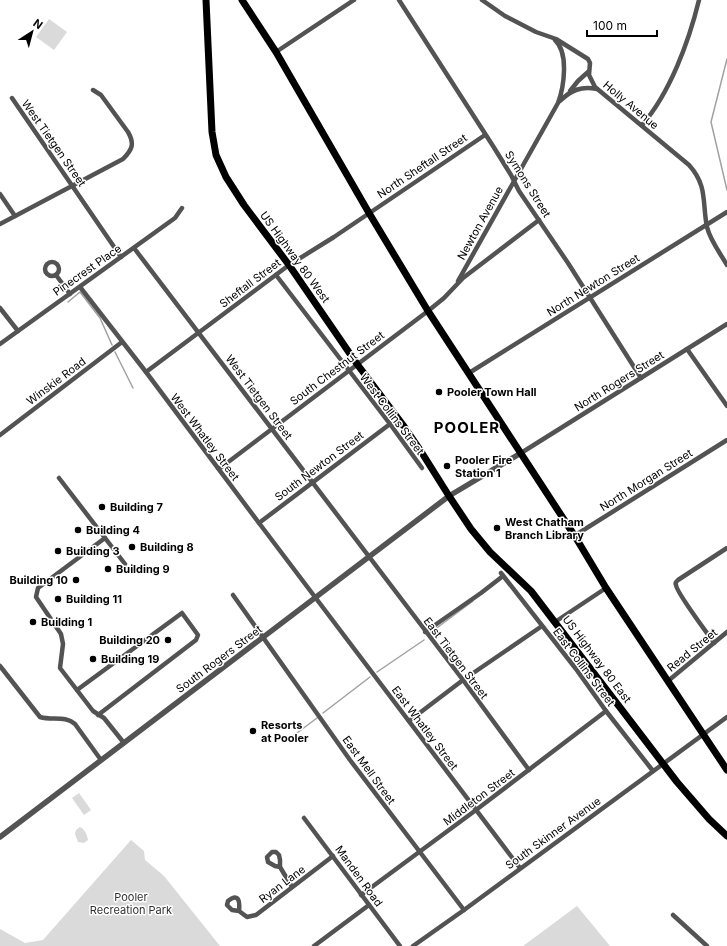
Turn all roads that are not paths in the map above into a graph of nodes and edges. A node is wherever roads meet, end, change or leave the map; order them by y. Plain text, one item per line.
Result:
1 (206, 0) edge
2 (242, 0) edge
3 (354, 0) edge
4 (399, 0) edge
5 (482, 0) edge
6 (700, 0) edge
7 (546, 36) junction
8 (276, 52) junction
9 (588, 72) junction
10 (597, 89) junction
11 (93, 90) dead end
12 (569, 93) junction
13 (12, 98) dead end
14 (558, 103) junction
15 (642, 125) junction
16 (485, 135) junction
17 (514, 181) junction
18 (72, 185) junction
19 (0, 194) edge
20 (182, 208) dead end
21 (727, 212) edge
22 (368, 213) junction
23 (15, 216) junction
24 (539, 220) junction
25 (0, 224) edge
26 (706, 225) junction
27 (134, 248) junction
28 (121, 257) junction
29 (289, 265) junction
30 (727, 265) edge
31 (56, 275) dead end
32 (276, 275) junction
33 (80, 287) junction
34 (453, 289) junction
35 (70, 294) junction
36 (590, 298) junction
37 (0, 308) edge
38 (428, 311) junction
39 (727, 324) edge
40 (18, 331) junction
41 (199, 333) junction
42 (122, 342) junction
43 (0, 344) edge
44 (687, 349) junction
45 (357, 364) junction
46 (348, 370) junction
47 (146, 372) junction
48 (469, 373) junction
49 (641, 378) junction
50 (727, 406) edge
51 (390, 424) junction
52 (272, 429) junction
53 (0, 435) edge
54 (727, 440) edge
55 (520, 453) junction
56 (422, 468) dead end
57 (219, 469) junction
58 (60, 478) dead end
59 (313, 483) junction
60 (449, 496) junction
61 (258, 523) junction
62 (574, 536) junction
63 (105, 538) junction
64 (727, 548) edge
65 (368, 558) junction
66 (125, 564) dead end
67 (606, 588) junction
68 (233, 595) dead end
69 (316, 598) junction
70 (555, 622) junction
71 (542, 626) junction
72 (425, 632) junction
73 (727, 632) edge
74 (264, 637) junction
75 (714, 643) junction
76 (0, 666) edge
77 (463, 680) junction
78 (668, 681) junction
79 (77, 690) junction
80 (606, 711) junction
81 (98, 715) junction
82 (727, 717) edge
83 (409, 721) junction
84 (703, 734) junction
85 (124, 742) junction
86 (101, 760) junction
87 (664, 764) junction
88 (529, 770) junction
89 (727, 770) edge
90 (653, 771) junction
91 (476, 810) junction
92 (304, 818) dead end
93 (727, 836) edge
94 (0, 837) edge
95 (420, 853) junction
96 (334, 856) junction
97 (280, 867) dead end
98 (520, 868) junction
99 (292, 887) junction
100 (362, 895) junction
101 (369, 905) junction
102 (464, 910) junction
103 (240, 911) dead end
104 (673, 916) dead end
105 (314, 946) edge
106 (400, 946) edge
107 (413, 946) edge
108 (707, 946) edge

1 - 29 main road, US Highway 80 West
2 - 8 main road
3 - 8 street
4 - 16 street, Symons Street
5 - 7 street, Holly Avenue
6 - 15 street
7 - 9 street, Holly Avenue
7 - 14 street, Newton Avenue
8 - 22 main road
9 - 10 street, Holly Avenue
9 - 12 street, Newton Avenue
10 - 12 street, Newton Avenue
10 - 15 street, Holly Avenue
11 - 18 street
12 - 14 street, Newton Avenue
13 - 18 street, West Tietgen Street
14 - 17 street, Newton Avenue
15 - 26 street, Holly Avenue
16 - 17 street, Symons Street
16 - 22 street, North Sheftall Street
17 - 24 street, Symons Street
17 - 34 street, Newton Avenue
18 - 23 street
18 - 28 street, West Tietgen Street
19 - 23 street
20 - 27 street, Pinecrest Place
21 - 26 street, North Newton Street
22 - 29 street, Sheftall Street
22 - 38 main road
23 - 25 street
24 - 34 street
24 - 36 street, Symons Street
26 - 30 street, Holly Avenue
26 - 36 street, North Newton Street
27 - 28 street, Pinecrest Place
27 - 41 street, West Tietgen Street
28 - 33 street, Pinecrest Place
29 - 32 street, Sheftall Street
29 - 45 main road, US Highway 80 West
31 - 35 street
32 - 41 street, Sheftall Street
32 - 46 street, West Collins Street
33 - 35 street, Pinecrest Place
33 - 42 street, West Whatley Street
34 - 38 street, South Chestnut Street
35 - 40 street, Pinecrest Place
36 - 48 street, North Newton Street
36 - 49 street, Symons Street
37 - 40 street
38 - 45 street, South Chestnut Street
38 - 48 main road
39 - 44 street, North Rogers Street
40 - 43 street, Pinecrest Place
41 - 47 street, Sheftall Street
41 - 52 street, West Tietgen Street
42 - 47 street, West Whatley Street
42 - 53 street, Winskie Road
44 - 49 street, North Rogers Street
44 - 50 street
45 - 46 street, South Chestnut Street
45 - 60 main road, US Highway 80 West
46 - 51 street, West Collins Street
46 - 52 street, South Chestnut Street
47 - 57 street, West Whatley Street
48 - 55 main road
49 - 55 street, North Rogers Street
51 - 56 street, West Collins Street
51 - 59 street, South Newton Street
52 - 57 street, South Chestnut Street
52 - 59 street, West Tietgen Street
54 - 62 street, North Morgan Street
55 - 60 street, South Rogers Street
55 - 62 main road
57 - 61 street, West Whatley Street
58 - 63 street
59 - 61 street, South Newton Street
59 - 65 street, West Tietgen Street
60 - 65 street, South Rogers Street
60 - 70 main road, US Highway 80 East
61 - 69 street, West Whatley Street
62 - 67 main road
63 - 66 street
63 - 79 street
64 - 75 street
65 - 69 street, South Rogers Street
65 - 72 street, East Tietgen Street
67 - 70 street
67 - 78 main road
68 - 74 street, East Mell Street
69 - 74 street, South Rogers Street
69 - 83 street, East Whatley Street
70 - 87 main road, US Highway 80 East
71 - 72 street, East Collins Street
71 - 77 street
71 - 80 street, East Collins Street
72 - 77 street, East Tietgen Street
73 - 75 street, Read Street
74 - 85 street, South Rogers Street
74 - 95 street, East Mell Street
75 - 78 street, Read Street
76 - 86 street
77 - 83 street
77 - 88 street, East Tietgen Street
78 - 84 main road
79 - 81 street
79 - 81 street
80 - 88 street, Middleton Street
80 - 90 street, East Collins Street
81 - 85 street
82 - 84 street, South Skinner Avenue
83 - 91 street, East Whatley Street
84 - 87 street, South Skinner Avenue
84 - 89 main road
85 - 86 street, South Rogers Street
86 - 94 street, South Rogers Street
87 - 90 street, South Skinner Avenue
87 - 93 main road, US Highway 80 East
88 - 91 street, Middleton Street
90 - 98 street, South Skinner Avenue
91 - 95 street, Middleton Street
91 - 98 street, East Whatley Street
92 - 96 street, Manden Road
95 - 100 street, Middleton Street
95 - 102 street, East Mell Street
96 - 99 street, Ryan Lane
96 - 100 street, Manden Road
97 - 99 street
98 - 102 street, South Skinner Avenue
99 - 103 street, Ryan Lane
100 - 101 street, Manden Road
101 - 105 street
101 - 106 street, Manden Road
102 - 107 street, South Skinner Avenue
104 - 108 street

